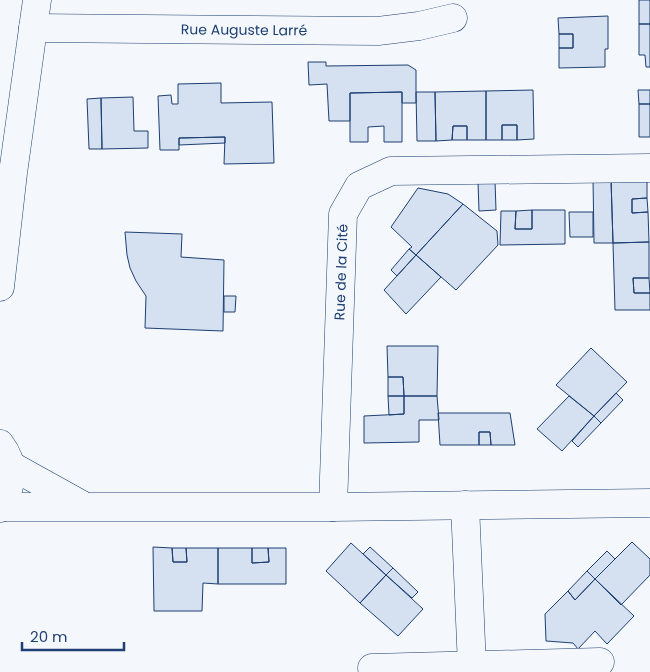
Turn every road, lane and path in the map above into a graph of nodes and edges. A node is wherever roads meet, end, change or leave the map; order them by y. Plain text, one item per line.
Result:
1 (37, 0) edge
2 (453, 18) dead end
3 (33, 28) junction
4 (650, 168) edge
5 (2, 247) edge
6 (0, 287) edge
7 (0, 437) edge
8 (4, 451) edge
9 (650, 503) edge
10 (464, 505) junction
11 (84, 506) junction
12 (333, 507) junction
13 (0, 508) edge
14 (600, 662) dead end
15 (472, 666) junction
16 (372, 668) dead end

1 - 3 street
2 - 3 street, Rue Auguste Larré
3 - 5 street
4 - 12 street, Rue de la Cité
5 - 6 street
7 - 8 street
8 - 11 street
8 - 13 street
9 - 10 street
10 - 12 street
10 - 15 street
11 - 12 street
11 - 13 street
14 - 15 street
15 - 16 street

